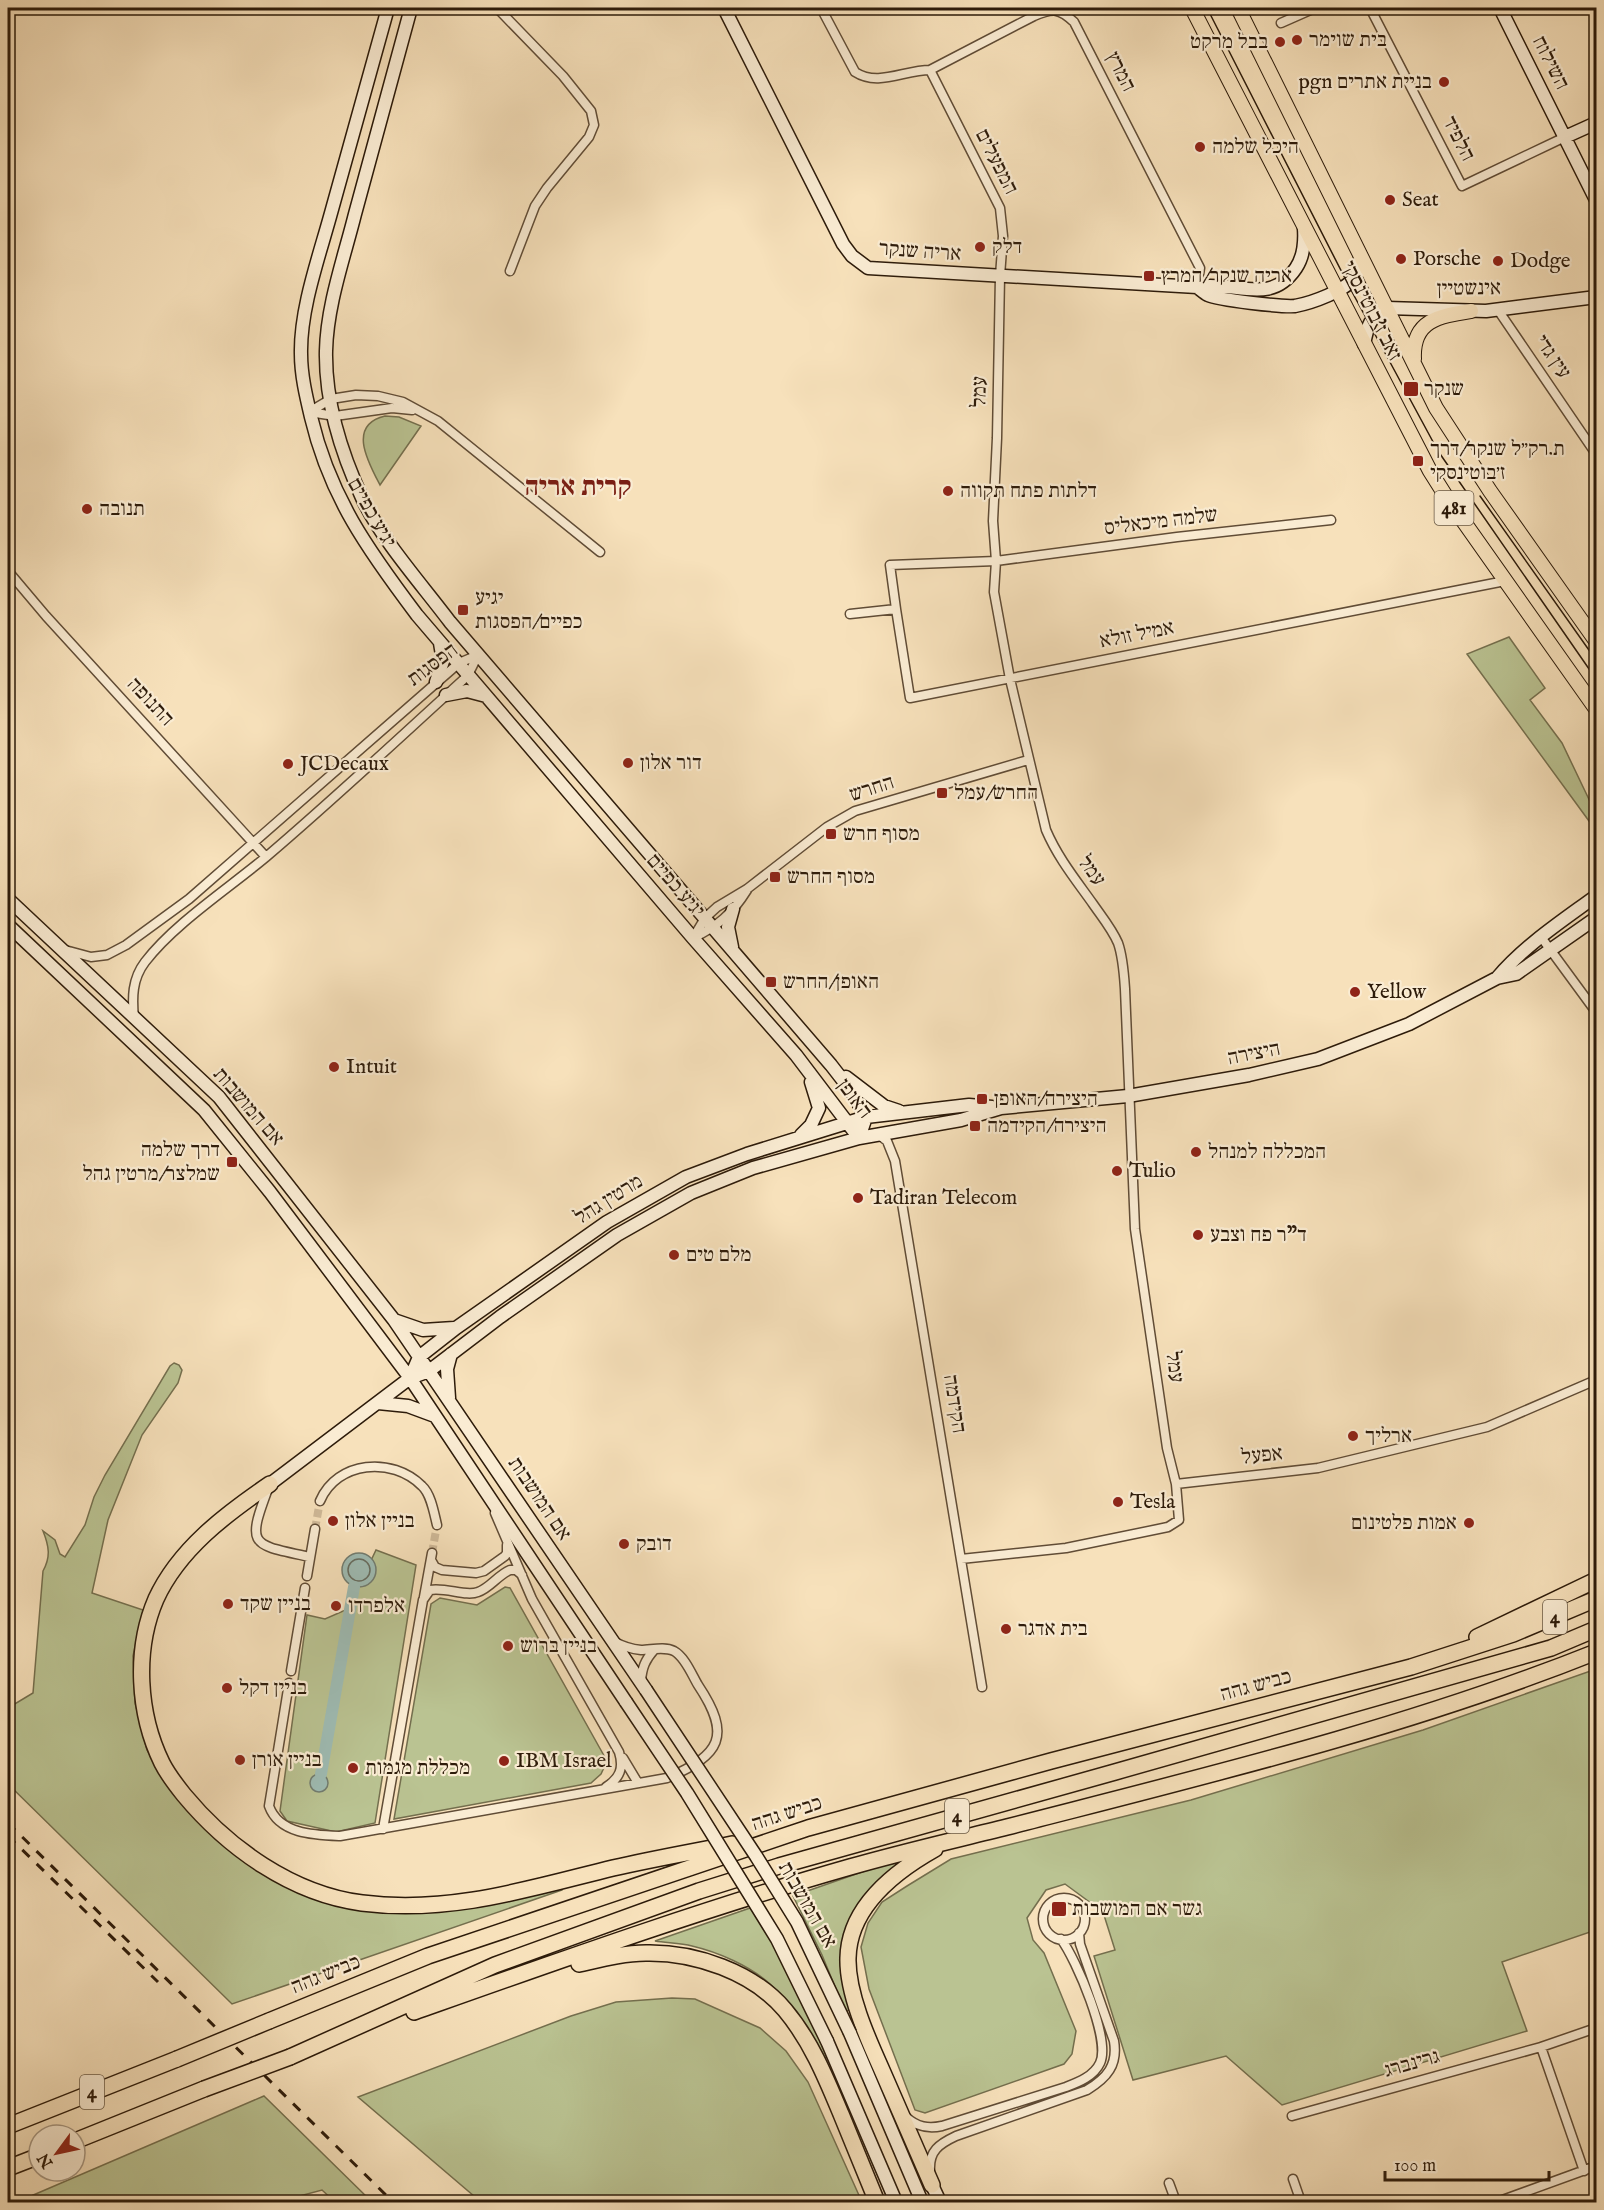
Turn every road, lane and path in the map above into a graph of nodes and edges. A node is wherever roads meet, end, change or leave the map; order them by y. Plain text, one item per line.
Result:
1 (388, 8) edge
2 (411, 8) edge
3 (497, 8) edge
4 (724, 8) edge
5 (821, 8) edge
6 (1192, 8) edge
7 (1238, 8) edge
8 (1315, 8) edge
9 (1370, 8) edge
10 (1500, 8) edge
11 (1281, 23) dead end
12 (930, 70) junction
13 (1596, 123) edge
14 (1565, 137) junction
15 (1596, 200) edge
16 (1303, 226) junction
17 (1360, 254) junction
18 (510, 271) dead end
19 (1000, 276) junction
20 (1197, 287) junction
21 (1336, 291) junction
22 (1596, 297) edge
23 (1387, 308) junction
24 (1498, 310) junction
25 (1471, 311) junction
26 (1364, 344) junction
27 (1414, 364) junction
28 (331, 399) junction
29 (421, 411) junction
30 (309, 412) junction
31 (334, 416) junction
32 (1596, 454) edge
33 (1331, 520) dead end
34 (600, 552) dead end
35 (996, 561) junction
36 (8, 571) edge
37 (1505, 581) junction
38 (896, 609) junction
39 (850, 614) dead end
40 (438, 639) junction
41 (1596, 641) edge
42 (478, 655) junction
43 (459, 663) junction
44 (468, 675) junction
45 (1010, 678) junction
46 (436, 682) junction
47 (446, 695) junction
48 (487, 696) junction
49 (1596, 709) edge
50 (1028, 760) junction
51 (255, 843) junction
52 (266, 857) junction
53 (747, 889) junction
54 (1596, 896) edge
55 (8, 899) edge
56 (733, 909) junction
57 (705, 918) junction
58 (1596, 918) edge
59 (8, 925) edge
60 (714, 928) junction
61 (1540, 937) junction
62 (693, 938) junction
63 (61, 949) junction
64 (734, 951) junction
65 (1551, 951) junction
66 (1497, 978) junction
67 (1596, 1012) edge
68 (134, 1019) junction
69 (796, 1055) junction
70 (831, 1065) junction
71 (1128, 1096) junction
72 (1001, 1108) junction
73 (903, 1112) junction
74 (866, 1117) junction
75 (847, 1123) junction
76 (878, 1134) junction
77 (859, 1138) junction
78 (795, 1139) junction
79 (394, 1320) junction
80 (456, 1328) junction
81 (451, 1354) junction
82 (419, 1358) junction
83 (429, 1371) junction
84 (410, 1378) junction
85 (1596, 1380) edge
86 (449, 1402) junction
87 (378, 1403) junction
88 (436, 1416) junction
89 (270, 1484) junction
90 (1176, 1484) junction
91 (484, 1488) junction
92 (320, 1501) tunnel mouth
93 (437, 1525) tunnel mouth
94 (315, 1528) tunnel mouth
95 (506, 1539) junction
96 (310, 1557) junction
97 (961, 1559) junction
98 (522, 1575) junction
99 (307, 1576) dead end
100 (1596, 1580) edge
101 (305, 1588) dead end
102 (1596, 1599) edge
103 (423, 1600) junction
104 (1596, 1629) edge
105 (612, 1641) junction
106 (654, 1650) junction
107 (1596, 1652) edge
108 (291, 1671) dead end
109 (1397, 1671) junction
110 (289, 1683) dead end
111 (643, 1686) junction
112 (982, 1687) dead end
113 (619, 1752) junction
114 (638, 1783) junction
115 (603, 1789) junction
116 (808, 1828) junction
117 (383, 1829) junction
118 (951, 1841) junction
119 (1079, 1933) junction
120 (1061, 1939) junction
121 (500, 1982) junction
122 (1596, 2028) edge
123 (331, 2040) junction
124 (1541, 2047) junction
125 (896, 2103) junction
126 (1292, 2116) dead end
127 (8, 2126) edge
128 (87, 2136) edge
129 (27, 2161) edge
130 (1596, 2166) edge
131 (8, 2168) edge
132 (1584, 2171) junction
133 (1293, 2179) dead end
134 (1169, 2183) dead end
135 (932, 2185) junction
136 (877, 2202) edge
137 (896, 2202) edge
138 (922, 2202) edge
139 (939, 2202) edge
140 (1176, 2202) edge
141 (1301, 2202) edge
142 (1497, 2202) edge

1 - 30 street, יגיע כפיים
2 - 28 street, יגיע כפיים
3 - 18 street
4 - 19 street, אריה שנקר
5 - 12 street, המרץ
6 - 16 main road, זאב ז'בוטינסקי / 481
7 - 17 main road, זאב ז'בוטינסקי / 481
8 - 11 street
9 - 14 street, הלפיד
10 - 14 street, השילוח
12 - 19 street, המפעלים
12 - 20 street, המרץ
13 - 14 street
14 - 15 street, השילוח
16 - 20 street, אריה שנקר
16 - 21 main road, זאב ז'בוטינסקי / 481
17 - 21 street, אריה שנקר
17 - 23 main road, זאב ז'בוטינסקי / 481
19 - 20 street, אריה שנקר
19 - 35 street, עמל
20 - 21 street, אריה שנקר
21 - 26 main road, זאב ז'בוטינסקי / 481
22 - 24 street, אינשטיין
23 - 25 street, אינשטיין
23 - 26 street
23 - 27 main road, זאב ז'בוטינסקי / 481
24 - 25 street, אינשטיין
24 - 32 street, עין גדי
25 - 27 main road
26 - 37 main road, זאב ז'בוטינסקי / 481
27 - 41 main road, זאב ז'בוטינסקי / 481
28 - 29 street
28 - 30 street
28 - 31 street, יגיע כפיים
29 - 31 street
29 - 34 street
30 - 31 street
30 - 40 street, יגיע כפיים
31 - 42 street, יגיע כפיים
33 - 35 street, שלמה מיכאליס
35 - 38 street, שלמה מיכאליס
35 - 45 street, עמל
36 - 51 street, התנופה
37 - 45 street, אמיל זולא
37 - 49 main road, זאב ז'בוטינסקי / 481
38 - 39 street
38 - 45 street, אמיל זולא
40 - 43 street, יגיע כפיים
40 - 46 street
42 - 43 street, הפסגות
42 - 44 street, הפסגות
42 - 57 street, יגיע כפיים
43 - 44 street, יגיע כפיים
43 - 46 street, הפסגות
44 - 47 street, הפסגות
44 - 48 street, יגיע כפיים
45 - 50 street, עמל
46 - 51 street, הפסגות
47 - 48 street
47 - 52 street, הפסגות
48 - 62 street, יגיע כפיים
50 - 53 street, החרש
50 - 71 street, עמל
51 - 52 street, התנופה
51 - 63 street, הפסגות
52 - 68 street, הפסגות
53 - 56 street, החרש
53 - 57 street, החרש
54 - 61 street, היצירה
55 - 63 street, אם המושבות
56 - 60 street, החרש
56 - 64 street
57 - 60 street, יגיע כפיים
57 - 62 street, החרש
58 - 65 street, היצירה
59 - 84 street, אם המושבות
60 - 62 street, החרש
60 - 64 street, האופן
61 - 65 street
61 - 66 street, היצירה
62 - 69 street, האופן
63 - 68 street, אם המושבות
64 - 70 street, האופן
65 - 66 street, היצירה
65 - 67 street
66 - 71 street, היצירה
68 - 79 street, אם המושבות
69 - 75 street, האופן
69 - 78 street
70 - 73 street
70 - 74 street, האופן
71 - 72 street, היצירה
71 - 90 street, עמל
72 - 73 street, היצירה
72 - 76 street, היצירה
73 - 74 street, היצירה
74 - 75 street, מרטין גהל
74 - 77 street, האופן
75 - 77 street, האופן
75 - 78 street, מרטין גהל
76 - 77 street, היצירה
76 - 97 street, הקידמה
77 - 81 street, מרטין גהל
78 - 80 street, מרטין גהל
79 - 80 street
79 - 82 street, אם המושבות
80 - 82 street, מרטין גהל
81 - 83 street, מרטין גהל
81 - 86 street
82 - 83 street, אם המושבות
82 - 84 street, מרטין גהל
83 - 84 street, מרטין גהל
83 - 86 street, אם המושבות
84 - 87 street, מרטין גהל
84 - 88 street, אם המושבות
85 - 90 street, אפעל
86 - 105 street, אם המושבות
87 - 88 street
87 - 89 street, מרטין גהל
88 - 91 street, אם המושבות
89 - 96 street
89 - 116 highway
90 - 97 street
91 - 95 street
91 - 137 street, אם המושבות, bridge
92 - 93 street
94 - 96 street
95 - 98 street
95 - 103 street
96 - 99 street
97 - 112 street, הקידמה
98 - 103 street
98 - 113 street
100 - 109 highway
101 - 108 street
102 - 109 highway, כביש גהה / 4
103 - 117 street
104 - 123 highway, כביש גהה / 4
105 - 106 street
105 - 111 street, אם המושבות
106 - 111 street
106 - 114 street
107 - 118 highway
109 - 116 highway, כביש גהה / 4
110 - 117 street
111 - 138 street, אם המושבות, bridge
113 - 114 street
113 - 115 street
114 - 115 street
115 - 117 street
116 - 127 highway, כביש גהה / 4, bridge
118 - 121 highway
118 - 125 highway
119 - 120 street
119 - 120 street
119 - 135 street
120 - 125 street
121 - 123 highway
121 - 136 highway
122 - 124 street, גרינברג
123 - 128 highway, כביש גהה / 4, bridge
124 - 126 street, גרינברג
124 - 132 street
125 - 135 highway
129 - 131 highway
130 - 132 street
132 - 142 street
133 - 141 street
134 - 140 street
135 - 139 street

